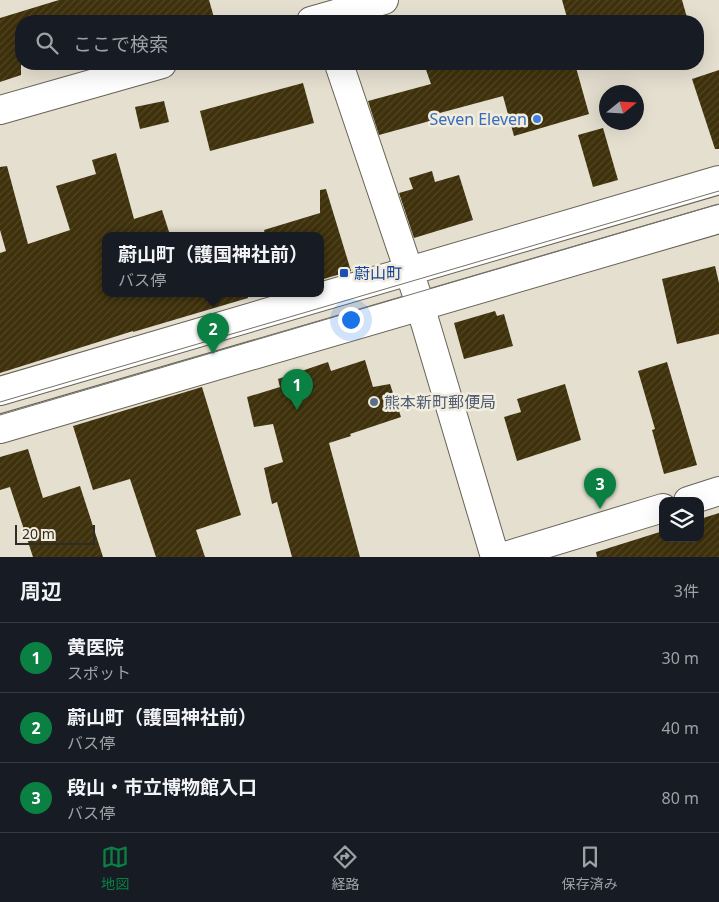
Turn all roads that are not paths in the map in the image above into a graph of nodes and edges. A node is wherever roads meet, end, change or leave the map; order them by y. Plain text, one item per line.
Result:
1 (384, 0) edge
2 (319, 15) edge
3 (141, 70) edge
4 (341, 70) edge
5 (0, 110) edge
6 (719, 180) edge
7 (719, 219) edge
8 (409, 271) junction
9 (324, 296) edge
10 (320, 297) edge
11 (420, 306) junction
12 (0, 391) edge
13 (0, 430) edge
14 (719, 491) edge
15 (700, 497) edge
16 (659, 509) edge
17 (545, 551) edge
18 (495, 557) edge
19 (502, 557) edge

1 - 2 street
3 - 5 street
4 - 8 street
6 - 8 street
7 - 11 street
8 - 9 street
8 - 11 street
10 - 12 street
11 - 13 street
11 - 18 street
14 - 15 street
16 - 17 street
17 - 19 street

